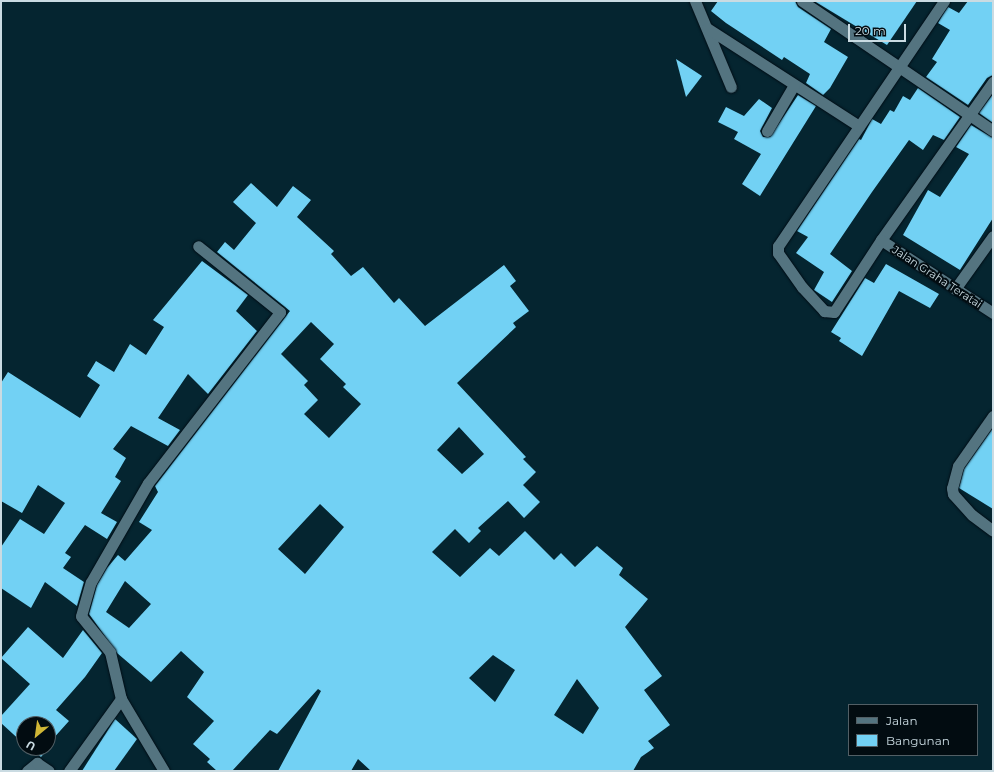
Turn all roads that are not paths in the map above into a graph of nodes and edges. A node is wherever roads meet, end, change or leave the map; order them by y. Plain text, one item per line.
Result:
1 (695, 1) edge
2 (802, 1) edge
3 (944, 1) edge
4 (707, 28) junction
5 (899, 67) junction
6 (993, 82) edge
7 (794, 85) junction
8 (731, 87) dead end
9 (970, 115) junction
10 (859, 126) junction
11 (767, 130) dead end
12 (993, 131) edge
13 (993, 236) edge
14 (881, 240) junction
15 (198, 246) dead end
16 (955, 289) junction
17 (993, 313) edge
18 (993, 416) edge
19 (993, 531) edge
20 (121, 699) junction
21 (27, 771) edge
22 (49, 771) edge
23 (69, 771) edge
24 (164, 771) edge

1 - 4 street
2 - 5 street
3 - 5 street
4 - 7 street
4 - 8 street
5 - 9 street
5 - 10 street
6 - 9 street
7 - 10 street
7 - 11 street
9 - 12 street
9 - 14 street
10 - 14 street
13 - 16 street
14 - 16 street, Jalan Graha Teratai
15 - 20 street
16 - 17 street, Jalan Graha Teratai
18 - 19 street
20 - 23 street
20 - 24 street
21 - 22 street

